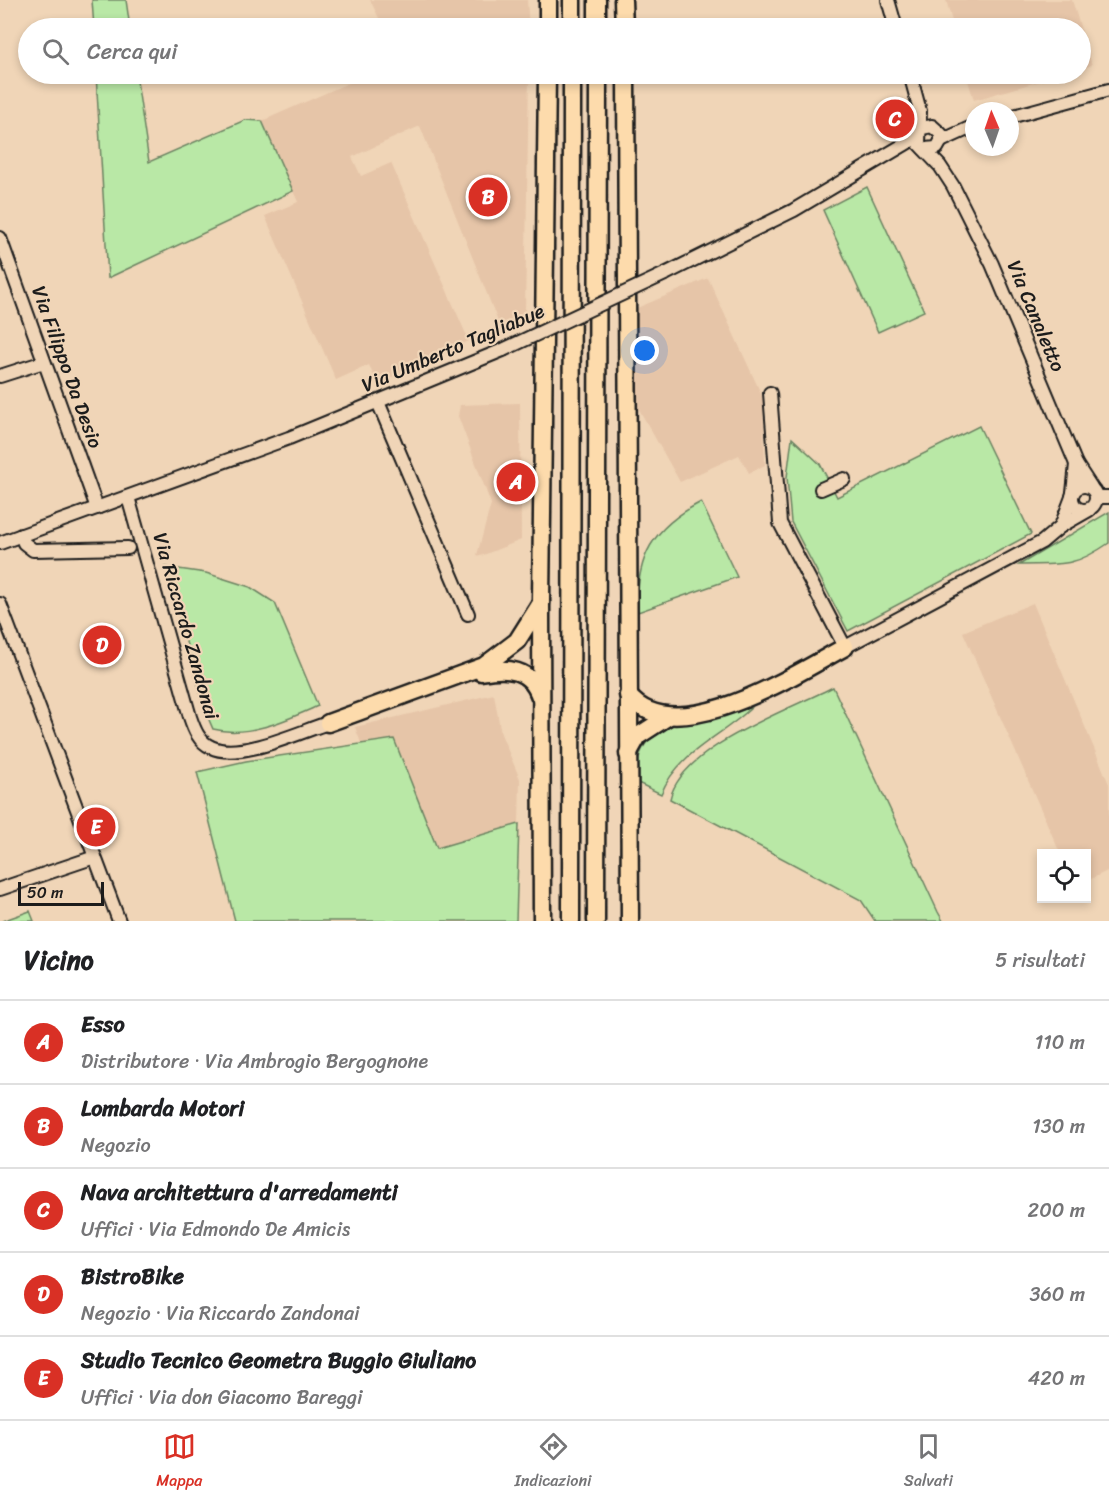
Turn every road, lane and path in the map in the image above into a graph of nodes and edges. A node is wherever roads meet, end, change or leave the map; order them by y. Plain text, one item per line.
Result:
1 (548, 0) edge
2 (573, 0) edge
3 (597, 0) edge
4 (623, 0) edge
5 (888, 0) edge
6 (548, 18) edge
7 (572, 18) edge
8 (597, 18) edge
9 (624, 18) edge
10 (893, 18) edge
11 (547, 84) edge
12 (572, 84) edge
13 (598, 84) edge
14 (626, 84) edge
15 (913, 84) edge
16 (1109, 90) edge
17 (918, 105) junction
18 (1019, 115) edge
19 (935, 127) junction
20 (965, 127) edge
21 (965, 130) edge
22 (920, 141) junction
23 (941, 142) junction
24 (953, 186) junction
25 (0, 238) edge
26 (44, 362) junction
27 (0, 375) edge
28 (770, 393) dead end
29 (378, 402) junction
30 (1076, 464) junction
31 (844, 478) dead end
32 (821, 489) dead end
33 (1099, 494) edge
34 (1072, 495) junction
35 (128, 497) junction
36 (97, 508) junction
37 (1089, 510) junction
38 (1061, 526) junction
39 (8, 541) edge
40 (128, 548) dead end
41 (541, 602) junction
42 (0, 604) edge
43 (468, 615) dead end
44 (845, 647) junction
45 (463, 676) junction
46 (628, 695) junction
47 (542, 705) junction
48 (669, 716) junction
49 (328, 723) joint
50 (628, 755) junction
51 (95, 857) junction
52 (0, 889) edge
53 (119, 921) edge
54 (542, 921) edge
55 (571, 921) edge
56 (596, 921) edge
57 (630, 921) edge

1 - 6 highway
2 - 7 highway
3 - 8 highway
4 - 9 highway
5 - 10 street
11 - 41 highway
12 - 55 highway
13 - 56 highway
14 - 46 highway
15 - 17 street
16 - 18 street
17 - 19 street, Via Canaletto
17 - 22 street
19 - 20 street
19 - 22 street
19 - 23 street, Via Canaletto
21 - 23 street
22 - 23 street
22 - 24 street, Via Canaletto
22 - 29 street, Via Umberto Tagliabue, bridge
23 - 24 street, Via Canaletto
24 - 30 street, Via Canaletto
25 - 26 street, Via Filippo Da Desio
26 - 27 street
26 - 36 street, Via Filippo Da Desio
28 - 44 street
29 - 35 street, Via Umberto Tagliabue
29 - 43 street
30 - 33 street, Via Canaletto
30 - 34 street, Via Canaletto
31 - 32 street
33 - 34 street
33 - 37 street
34 - 37 street
34 - 38 street, Via Canaletto
35 - 36 street, Via Umberto Tagliabue
35 - 49 street, Via Riccardo Zandonai
36 - 39 street, Via Umberto Tagliabue
37 - 38 street
38 - 44 street
39 - 40 street
41 - 45 highway
41 - 47 highway
42 - 51 street
44 - 48 highway
45 - 47 highway
45 - 49 highway
46 - 48 highway
46 - 50 highway
47 - 54 highway
48 - 50 highway
50 - 57 highway
51 - 52 street
51 - 53 street

